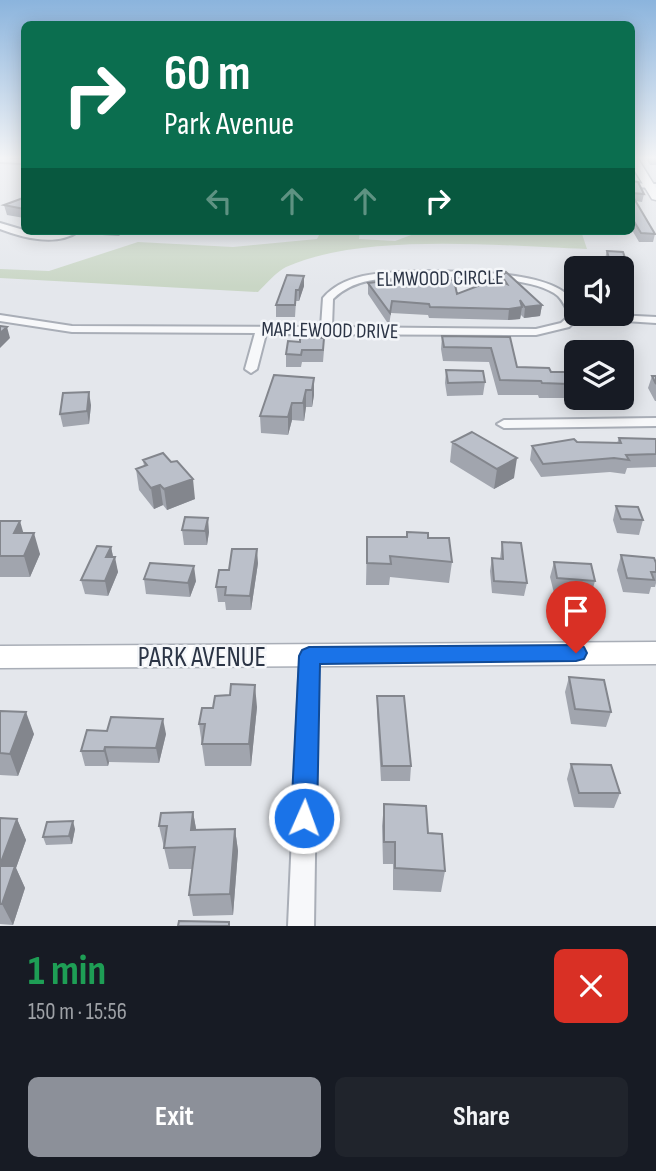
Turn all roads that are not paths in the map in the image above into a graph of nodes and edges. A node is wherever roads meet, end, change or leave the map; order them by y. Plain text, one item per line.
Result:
1 (0, 226) edge
2 (21, 234) edge
3 (28, 235) edge
4 (66, 235) edge
5 (564, 299) edge
6 (0, 318) edge
7 (634, 319) edge
8 (656, 320) edge
9 (564, 325) edge
10 (261, 330) junction
11 (326, 330) junction
12 (251, 369) dead end
13 (656, 422) edge
14 (504, 424) dead end
15 (656, 653) edge
16 (309, 656) junction
17 (0, 657) edge
18 (301, 926) edge

1 - 2 street
3 - 4 street
5 - 11 street, ELMWOOD CIRCLE
6 - 10 street, MAPLEWOOD DRIVE
7 - 8 street, MAPLEWOOD DRIVE
9 - 11 street, MAPLEWOOD DRIVE
10 - 11 street, MAPLEWOOD DRIVE
10 - 12 street
13 - 14 street
15 - 16 street, PARK AVENUE
16 - 17 street, PARK AVENUE
16 - 18 street

